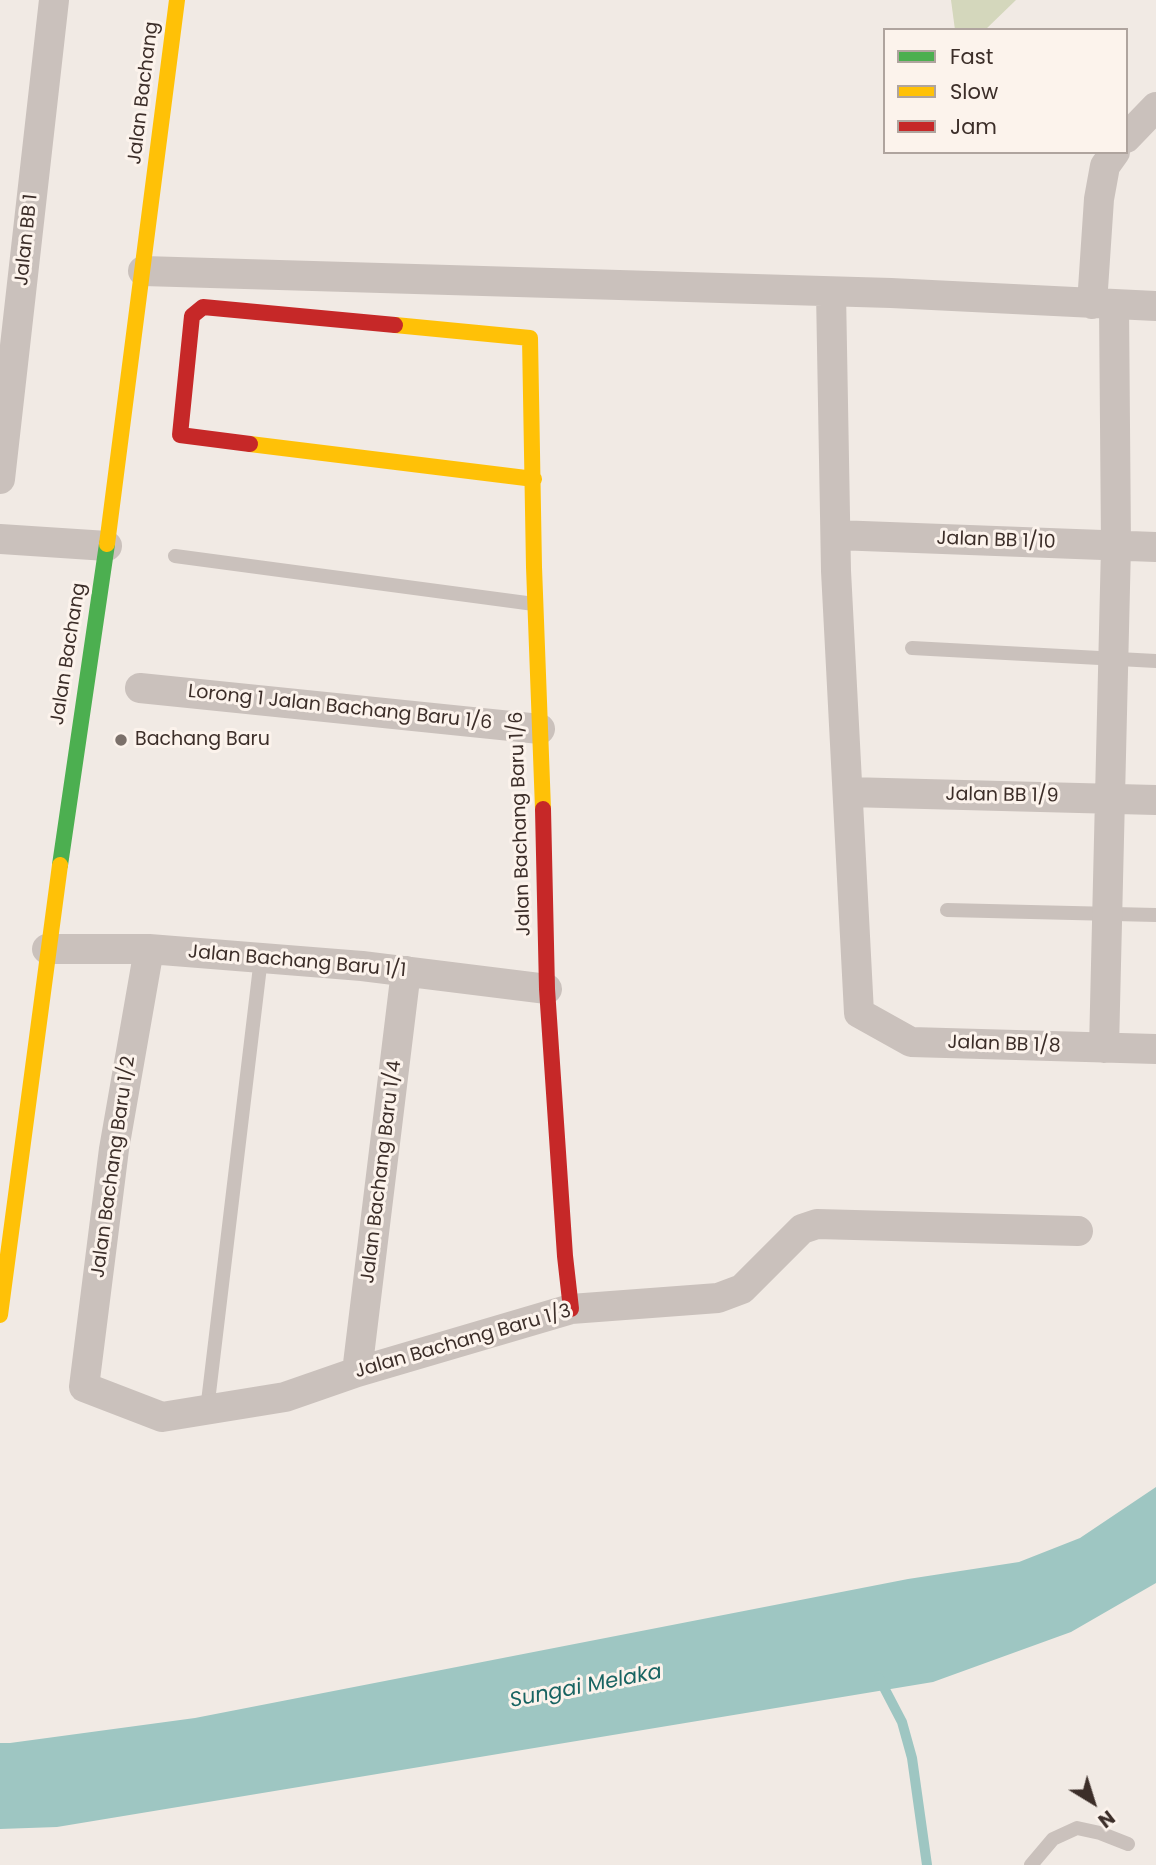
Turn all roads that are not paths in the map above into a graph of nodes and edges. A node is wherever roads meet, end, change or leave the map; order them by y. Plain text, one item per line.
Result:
1 (54, 0) edge
2 (177, 0) edge
3 (1156, 107) edge
4 (1128, 136) edge
5 (1114, 154) edge
6 (143, 271) junction
7 (831, 292) junction
8 (1103, 304) junction
9 (1156, 306) edge
10 (0, 479) edge
11 (534, 480) junction
12 (836, 536) junction
13 (0, 539) edge
14 (107, 546) junction
15 (1116, 546) junction
16 (1156, 547) edge
17 (175, 556) dead end
18 (536, 605) junction
19 (912, 648) dead end
20 (1113, 659) junction
21 (1156, 661) edge
22 (140, 688) dead end
23 (540, 729) junction
24 (848, 792) junction
25 (1110, 799) junction
26 (1156, 800) edge
27 (947, 910) dead end
28 (1107, 913) junction
29 (1156, 915) edge
30 (47, 949) junction
31 (149, 949) junction
32 (261, 958) junction
33 (406, 971) junction
34 (547, 989) junction
35 (1104, 1048) junction
36 (1156, 1049) edge
37 (1078, 1231) dead end
38 (571, 1309) junction
39 (0, 1315) edge
40 (357, 1373) junction
41 (84, 1387) joint
42 (207, 1410) junction
43 (1128, 1844) dead end
44 (1031, 1865) edge

1 - 10 street, Jalan BB 1
2 - 6 street, Jalan Bachang
3 - 4 street
5 - 8 street
6 - 7 street
6 - 14 street, Jalan Bachang
7 - 8 street
7 - 12 street
8 - 9 street
8 - 15 street
11 - 11 street, Jalan Bachang Baru 1/6
11 - 18 street, Jalan Bachang Baru 1/6
12 - 15 street, Jalan BB 1/10
12 - 24 street
13 - 14 street
14 - 30 street, Jalan Bachang
15 - 16 street, Jalan BB 1/10
15 - 20 street
17 - 18 lane
18 - 23 street, Jalan Bachang Baru 1/6
19 - 20 lane
20 - 21 lane
20 - 25 street
22 - 23 street, Lorong 1 Jalan Bachang Baru 1/6
23 - 34 street, Jalan Bachang Baru 1/6
24 - 25 street, Jalan BB 1/9
24 - 35 street, Jalan BB 1/8
25 - 26 street, Jalan BB 1/9
25 - 28 street
27 - 28 lane
28 - 29 lane
28 - 35 street
30 - 31 street, Jalan Bachang Baru 1/1
30 - 39 street, Jalan Bachang
31 - 32 street, Jalan Bachang Baru 1/1
31 - 41 street, Jalan Bachang Baru 1/2
32 - 33 street, Jalan Bachang Baru 1/1
32 - 42 lane
33 - 34 street, Jalan Bachang Baru 1/1
33 - 40 street, Jalan Bachang Baru 1/4
34 - 38 street, Jalan Bachang Baru 1/6
35 - 36 street, Jalan BB 1/8
37 - 38 street, Jalan Bachang Baru 1/3
38 - 40 street, Jalan Bachang Baru 1/3
40 - 42 street, Jalan Bachang Baru 1/3
41 - 42 street, Jalan Bachang Baru 1/3
43 - 44 lane

